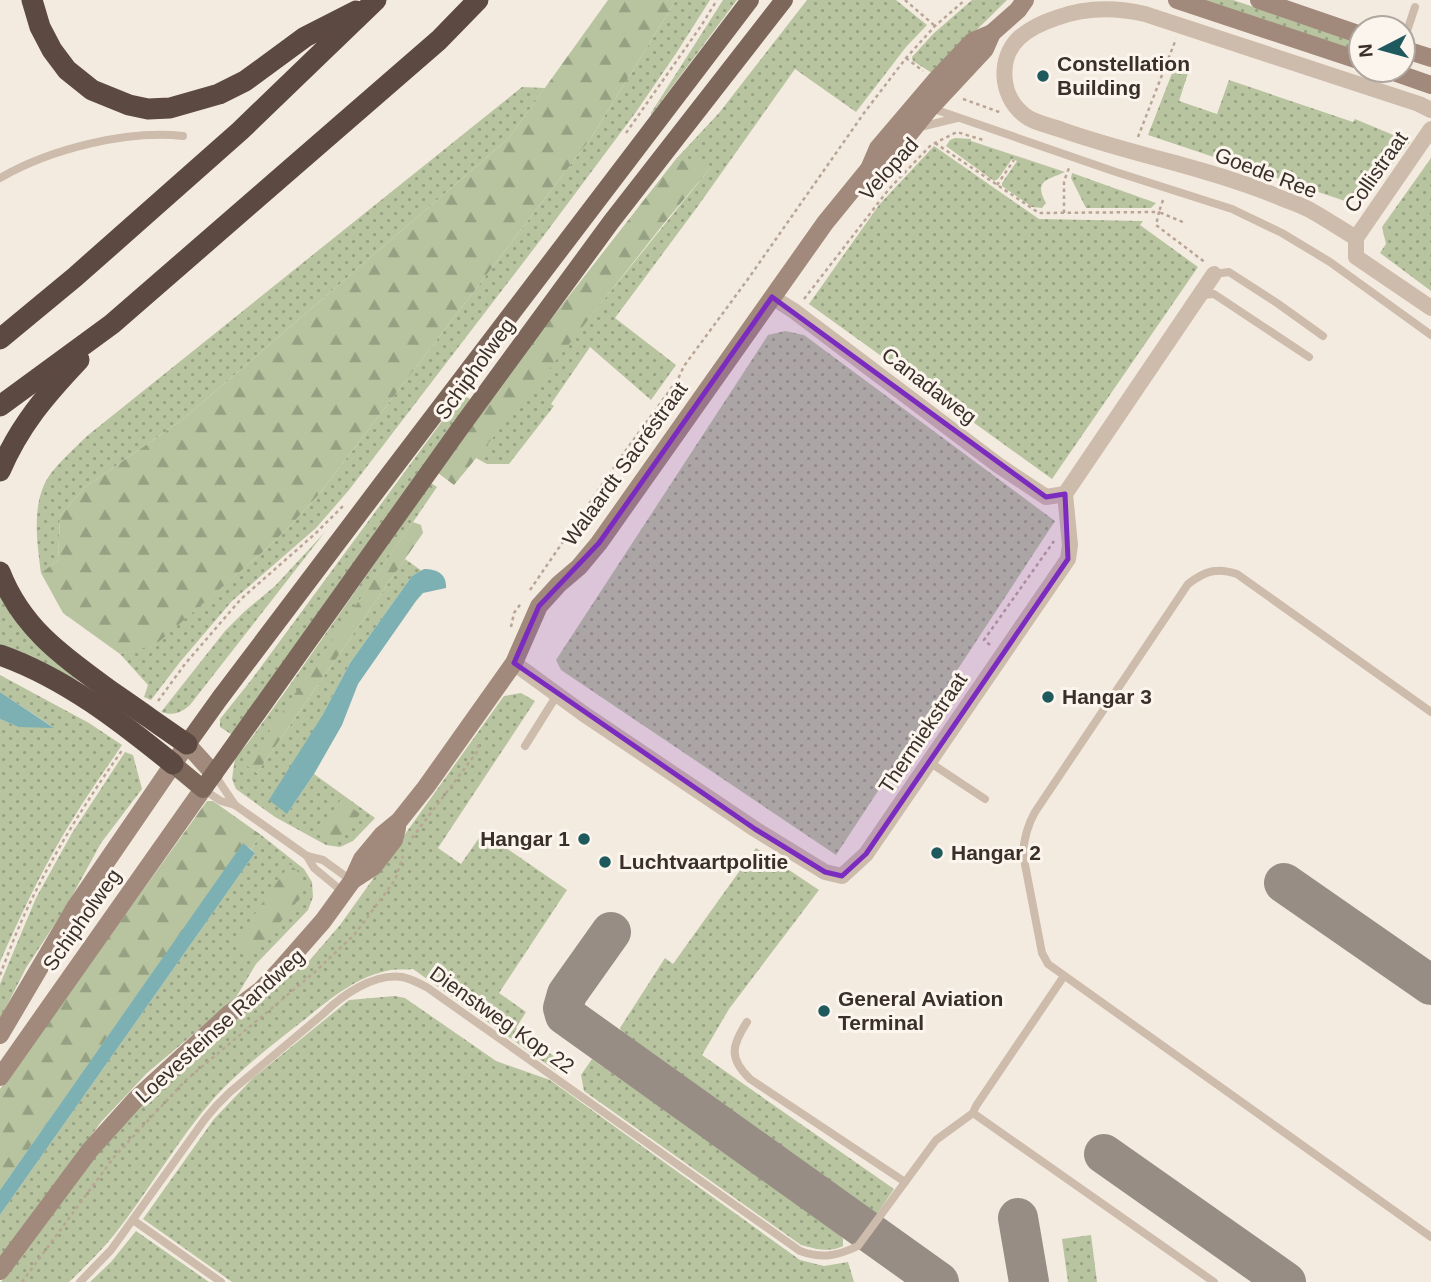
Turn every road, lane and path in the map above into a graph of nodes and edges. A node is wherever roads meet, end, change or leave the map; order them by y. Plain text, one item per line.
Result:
1 (32, 0) edge
2 (478, 0) edge
3 (717, 0) edge
4 (750, 0) edge
5 (784, 0) edge
6 (905, 0) edge
7 (965, 0) edge
8 (1038, 0) edge
9 (1259, 0) edge
10 (1185, 1) edge
11 (373, 2) edge
12 (1021, 5) edge
13 (1415, 7) dead end
14 (1413, 14) edge
15 (935, 26) junction
16 (1181, 26) junction
17 (1347, 30) edge
18 (1347, 56) edge
19 (922, 108) junction
20 (1431, 110) edge
21 (957, 118) junction
22 (914, 129) junction
23 (1431, 129) edge
24 (183, 136) dead end
25 (624, 136) dead end
26 (984, 140) dead end
27 (935, 143) junction
28 (1132, 152) junction
29 (1073, 157) junction
30 (1014, 160) dead end
31 (869, 169) junction
32 (0, 178) edge
33 (997, 185) junction
34 (1064, 213) junction
35 (1356, 238) junction
36 (1210, 269) junction
37 (1199, 296) junction
38 (772, 297) junction
39 (1431, 308) edge
40 (794, 311) junction
41 (112, 324) junction
42 (1431, 335) edge
43 (1324, 336) dead end
44 (0, 339) edge
45 (1309, 357) dead end
46 (0, 406) edge
47 (0, 471) edge
48 (1065, 494) junction
49 (348, 501) dead end
50 (1057, 538) dead end
51 (0, 572) edge
52 (530, 590) dead end
53 (522, 602) dead end
54 (510, 631) dead end
55 (0, 656) edge
56 (1002, 656) junction
57 (514, 663) junction
58 (557, 695) junction
59 (156, 704) dead end
60 (1431, 712) edge
61 (187, 744) junction
62 (524, 746) dead end
63 (123, 749) dead end
64 (929, 762) junction
65 (173, 764) junction
66 (214, 774) junction
67 (203, 789) junction
68 (985, 799) dead end
69 (235, 805) junction
70 (307, 856) junction
71 (348, 887) junction
72 (375, 907) dead end
73 (0, 975) edge
74 (1064, 976) junction
75 (747, 1022) dead end
76 (0, 1035) edge
77 (0, 1077) edge
78 (973, 1113) junction
79 (905, 1182) junction
80 (133, 1220) junction
81 (1431, 1237) edge
82 (0, 1270) edge
83 (22, 1282) edge
84 (80, 1282) edge
85 (221, 1282) edge
86 (1214, 1282) edge

1 - 11 highway
2 - 41 highway
3 - 25 path
4 - 61 main road, Schipholweg
5 - 66 main road, Schipholweg
6 - 15 path
7 - 15 path, Walaardt Sacréstraat
8 - 12 street
9 - 17 street
10 - 16 street
10 - 18 street
11 - 44 highway
12 - 19 street
13 - 14 lane
15 - 52 path, Walaardt Sacréstraat
16 - 20 street, Goede Ree
16 - 28 path
16 - 28 street, Goede Ree
19 - 21 lane
19 - 22 street, Walaardt Sacréstraat
19 - 31 street, Walaardt Sacréstraat
21 - 22 lane
21 - 29 lane
22 - 31 street, Walaardt Sacréstraat
23 - 35 street, Collistraat
24 - 32 lane
26 - 27 path, Velopad
27 - 33 path
27 - 40 path, Velopad
28 - 35 street, Goede Ree
29 - 34 path
29 - 42 lane
30 - 33 path
31 - 38 street, Walaardt Sacréstraat
33 - 34 path
34 - 36 path
35 - 39 street
36 - 37 street
36 - 43 lane
37 - 45 lane
37 - 48 street
38 - 40 street, Canadaweg
38 - 57 street, Walaardt Sacréstraat
40 - 48 street, Canadaweg
41 - 46 highway
41 - 47 highway
48 - 56 street, Thermiekstraat
49 - 59 path
50 - 56 path
51 - 61 highway
53 - 54 path
55 - 65 highway
56 - 64 street, Thermiekstraat
57 - 58 street, Thermiekstraat
57 - 71 street, Walaardt Sacréstraat
58 - 62 lane
58 - 64 street, Thermiekstraat
60 - 74 lane
61 - 65 street, Schipholweg
61 - 66 street
63 - 73 path, Schipholweg
64 - 68 lane
65 - 67 main road
65 - 76 street, Schipholweg
66 - 67 main road, Schipholweg
66 - 69 lane
67 - 69 lane
67 - 77 street, Schipholweg
69 - 70 lane
70 - 71 lane
70 - 71 lane
71 - 82 street, Loevesteinse Randweg
72 - 83 path, Loevesteinse Randweg
74 - 78 lane
74 - 81 lane
75 - 79 lane
78 - 79 lane
78 - 86 lane
79 - 80 lane, Dienstweg Kop 22
80 - 84 lane, Dienstweg Kop 22
80 - 85 lane

